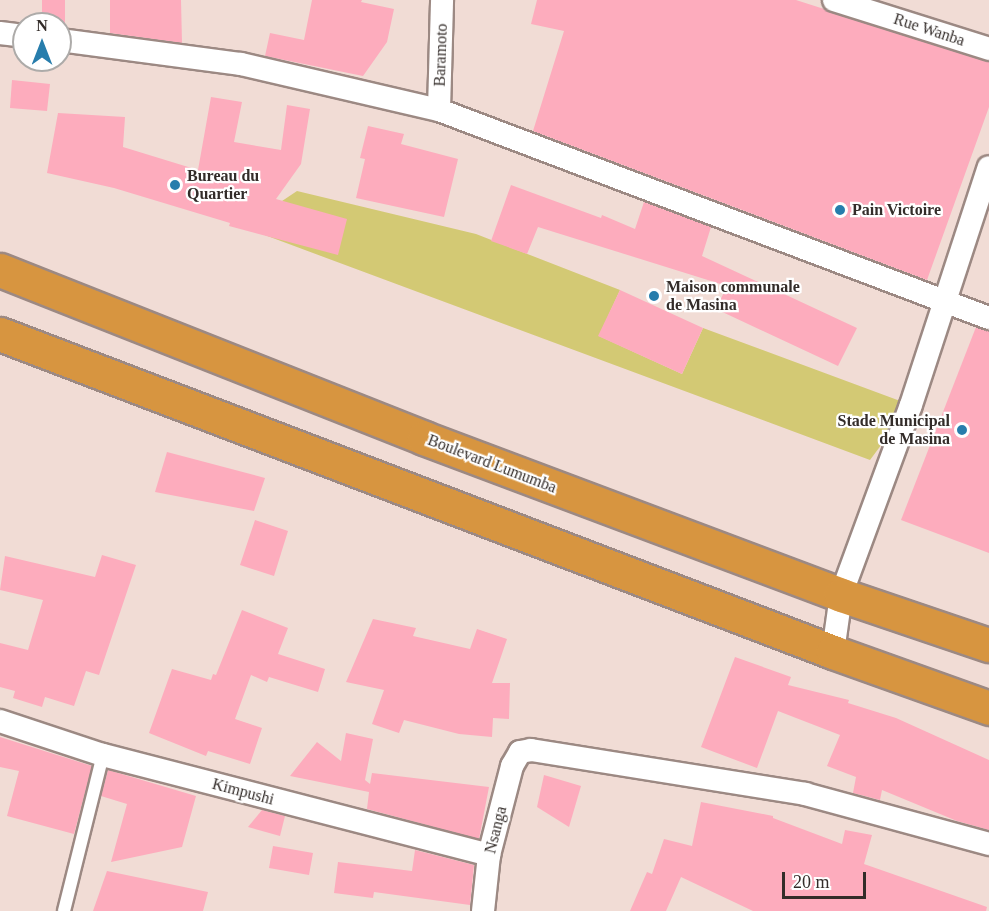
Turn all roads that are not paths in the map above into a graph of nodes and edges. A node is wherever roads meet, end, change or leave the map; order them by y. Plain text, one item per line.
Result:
1 (442, 0) edge
2 (834, 0) edge
3 (72, 42) edge
4 (989, 49) edge
5 (439, 110) junction
6 (989, 167) edge
7 (0, 270) edge
8 (947, 300) junction
9 (989, 318) edge
10 (0, 334) edge
11 (841, 595) junction
12 (989, 645) edge
13 (833, 652) junction
14 (989, 708) edge
15 (0, 721) edge
16 (103, 755) junction
17 (989, 844) edge
18 (489, 855) junction
19 (64, 911) edge
20 (483, 911) edge

1 - 5 street, Baramoto
2 - 4 street, Rue Wanba
3 - 5 street
5 - 8 street
6 - 8 street
7 - 11 highway, Boulevard Lumumba
8 - 9 street
8 - 11 street
10 - 13 highway
11 - 12 highway, Boulevard Lumumba
11 - 13 street
13 - 14 highway
15 - 16 street, Kimpushi
16 - 18 street, Kimpushi
16 - 19 lane
17 - 18 street, Nsanga
18 - 20 street, Nsanga

